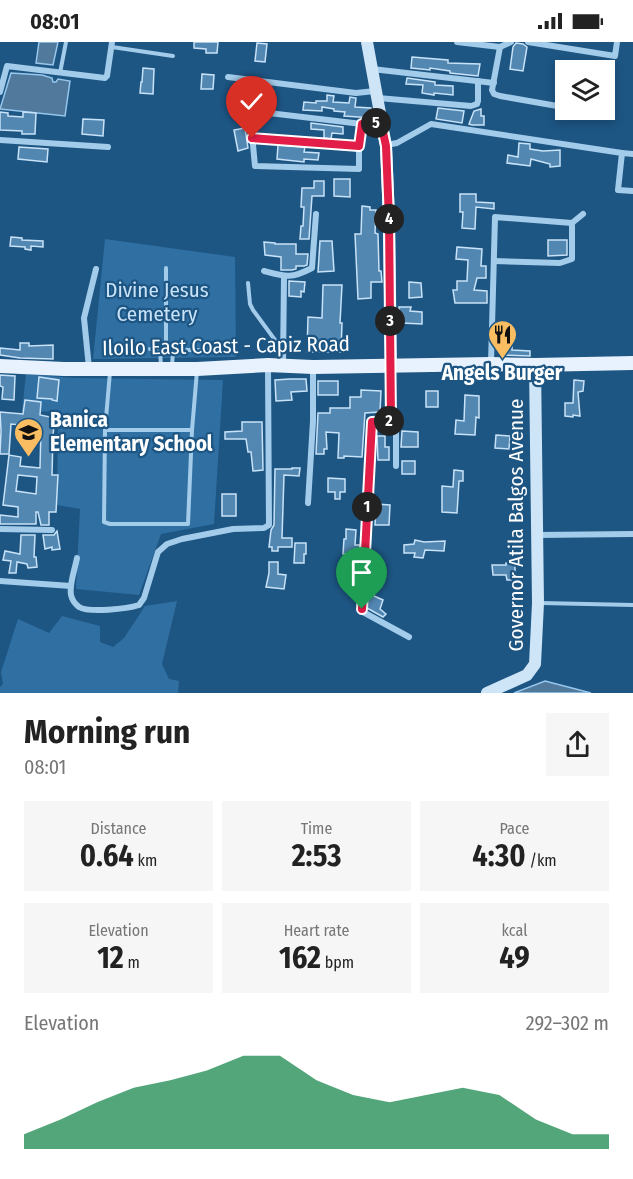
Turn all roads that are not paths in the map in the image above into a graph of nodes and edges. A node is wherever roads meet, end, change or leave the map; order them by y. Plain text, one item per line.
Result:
1 (66, 42) edge
2 (367, 42) edge
3 (457, 42) edge
4 (511, 42) edge
5 (528, 42) edge
6 (617, 42) edge
7 (112, 45) edge
8 (500, 47) junction
9 (173, 56) dead end
10 (372, 69) junction
11 (60, 73) junction
12 (228, 77) dead end
13 (478, 81) junction
14 (494, 82) junction
15 (0, 92) edge
16 (377, 94) junction
17 (555, 106) edge
18 (381, 123) junction
19 (362, 124) junction
20 (252, 138) junction
21 (0, 140) edge
22 (359, 146) junction
23 (386, 146) junction
24 (108, 147) dead end
25 (622, 153) junction
26 (633, 154) edge
27 (633, 191) edge
28 (316, 214) dead end
29 (583, 214) dead end
30 (572, 223) junction
31 (494, 261) junction
32 (166, 268) dead end
33 (96, 269) dead end
34 (264, 271) dead end
35 (284, 276) junction
36 (248, 283) dead end
37 (283, 344) junction
38 (150, 349) dead end
39 (160, 349) junction
40 (166, 350) junction
41 (173, 350) junction
42 (229, 351) dead end
43 (633, 363) edge
44 (491, 364) junction
45 (276, 365) junction
46 (391, 365) junction
47 (535, 365) junction
48 (0, 366) edge
49 (313, 367) junction
50 (89, 368) junction
51 (110, 368) junction
52 (167, 369) junction
53 (197, 369) junction
54 (391, 421) junction
55 (105, 430) junction
56 (192, 430) junction
57 (396, 466) dead end
58 (308, 503) dead end
59 (0, 529) edge
60 (52, 530) dead end
61 (633, 534) edge
62 (536, 535) junction
63 (77, 558) dead end
64 (0, 581) edge
65 (71, 586) junction
66 (538, 603) junction
67 (633, 605) edge
68 (409, 637) dead end
69 (487, 693) edge

1 - 11 lane
2 - 10 main road
3 - 8 street
4 - 8 street
5 - 6 street
7 - 9 lane
7 - 11 street
8 - 14 street
10 - 13 street
10 - 16 main road
11 - 15 street
12 - 16 street
13 - 14 street
13 - 16 street
14 - 17 street
16 - 18 main road
18 - 19 street
18 - 23 main road
19 - 20 street
19 - 22 street
20 - 22 street
20 - 22 street
21 - 24 street
23 - 25 street
23 - 46 main road
25 - 26 street
25 - 27 street
28 - 35 street
29 - 30 street
30 - 31 street
30 - 31 street
31 - 44 street
32 - 40 lane
33 - 50 street
34 - 35 street
35 - 37 street
36 - 37 lane
37 - 45 street
38 - 39 lane
39 - 40 lane
39 - 52 lane
40 - 41 lane
41 - 42 lane
41 - 52 lane
43 - 47 main road, Iloilo East Coast - Capiz Road
44 - 46 main road, Iloilo East Coast - Capiz Road
44 - 47 main road, Iloilo East Coast - Capiz Road
45 - 49 main road, Iloilo East Coast - Capiz Road
45 - 53 main road, Iloilo East Coast - Capiz Road
45 - 65 street
46 - 49 main road, Iloilo East Coast - Capiz Road
46 - 54 street
47 - 62 main road, Governor Atila Balgos Avenue
48 - 50 main road, Iloilo East Coast - Capiz Road
49 - 58 street
50 - 51 main road, Iloilo East Coast - Capiz Road
51 - 52 main road, Iloilo East Coast - Capiz Road
51 - 55 lane
52 - 53 main road, Iloilo East Coast - Capiz Road
53 - 56 lane
54 - 57 street
54 - 68 street
55 - 56 lane
55 - 56 lane
59 - 60 street
61 - 62 street
62 - 66 main road, Governor Atila Balgos Avenue
63 - 65 street
64 - 65 street
66 - 67 lane
66 - 69 main road, Governor Atila Balgos Avenue

